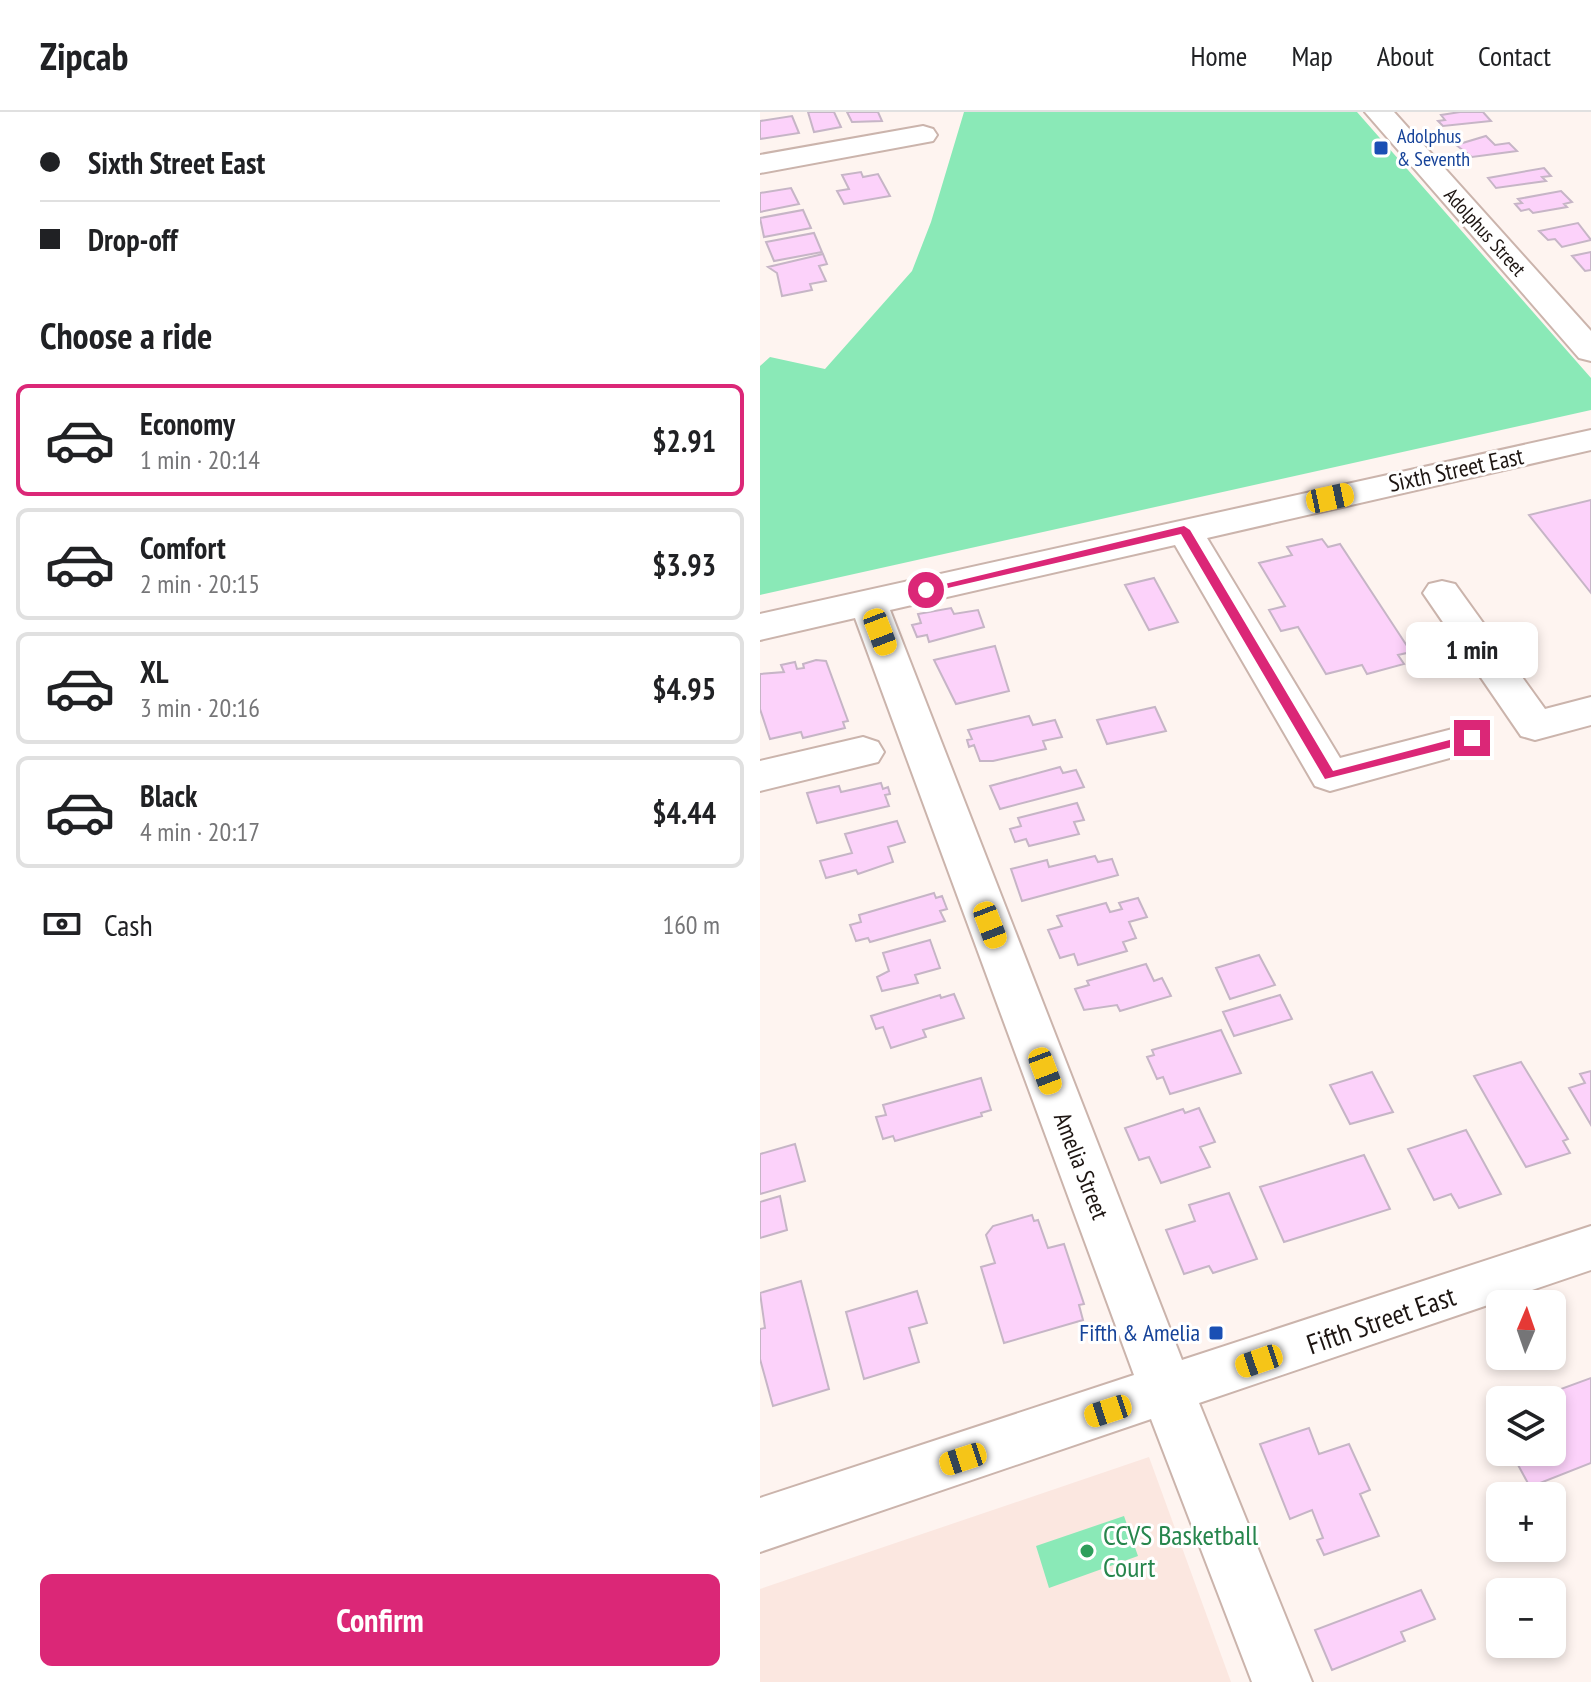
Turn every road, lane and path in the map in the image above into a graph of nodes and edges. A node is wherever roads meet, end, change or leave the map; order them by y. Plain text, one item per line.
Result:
1 (1379, 112) edge
2 (923, 135) dead end
3 (760, 164) edge
4 (1591, 351) edge
5 (1591, 440) edge
6 (1184, 530) junction
7 (1442, 593) dead end
8 (868, 603) junction
9 (760, 627) edge
10 (1591, 711) edge
11 (1472, 738) dead end
12 (863, 752) dead end
13 (760, 776) edge
14 (1591, 1248) edge
15 (1169, 1392) junction
16 (760, 1525) edge
17 (1282, 1682) edge

1 - 4 street, Adolphus Street
2 - 3 street
5 - 6 street, Sixth Street East
6 - 8 street, Sixth Street East
6 - 11 street
7 - 10 street
8 - 9 street, Sixth Street East
8 - 15 street, Amelia Street
12 - 13 street
14 - 15 street, Fifth Street East
15 - 16 street, Fifth Street East
15 - 17 street, Amelia Street

